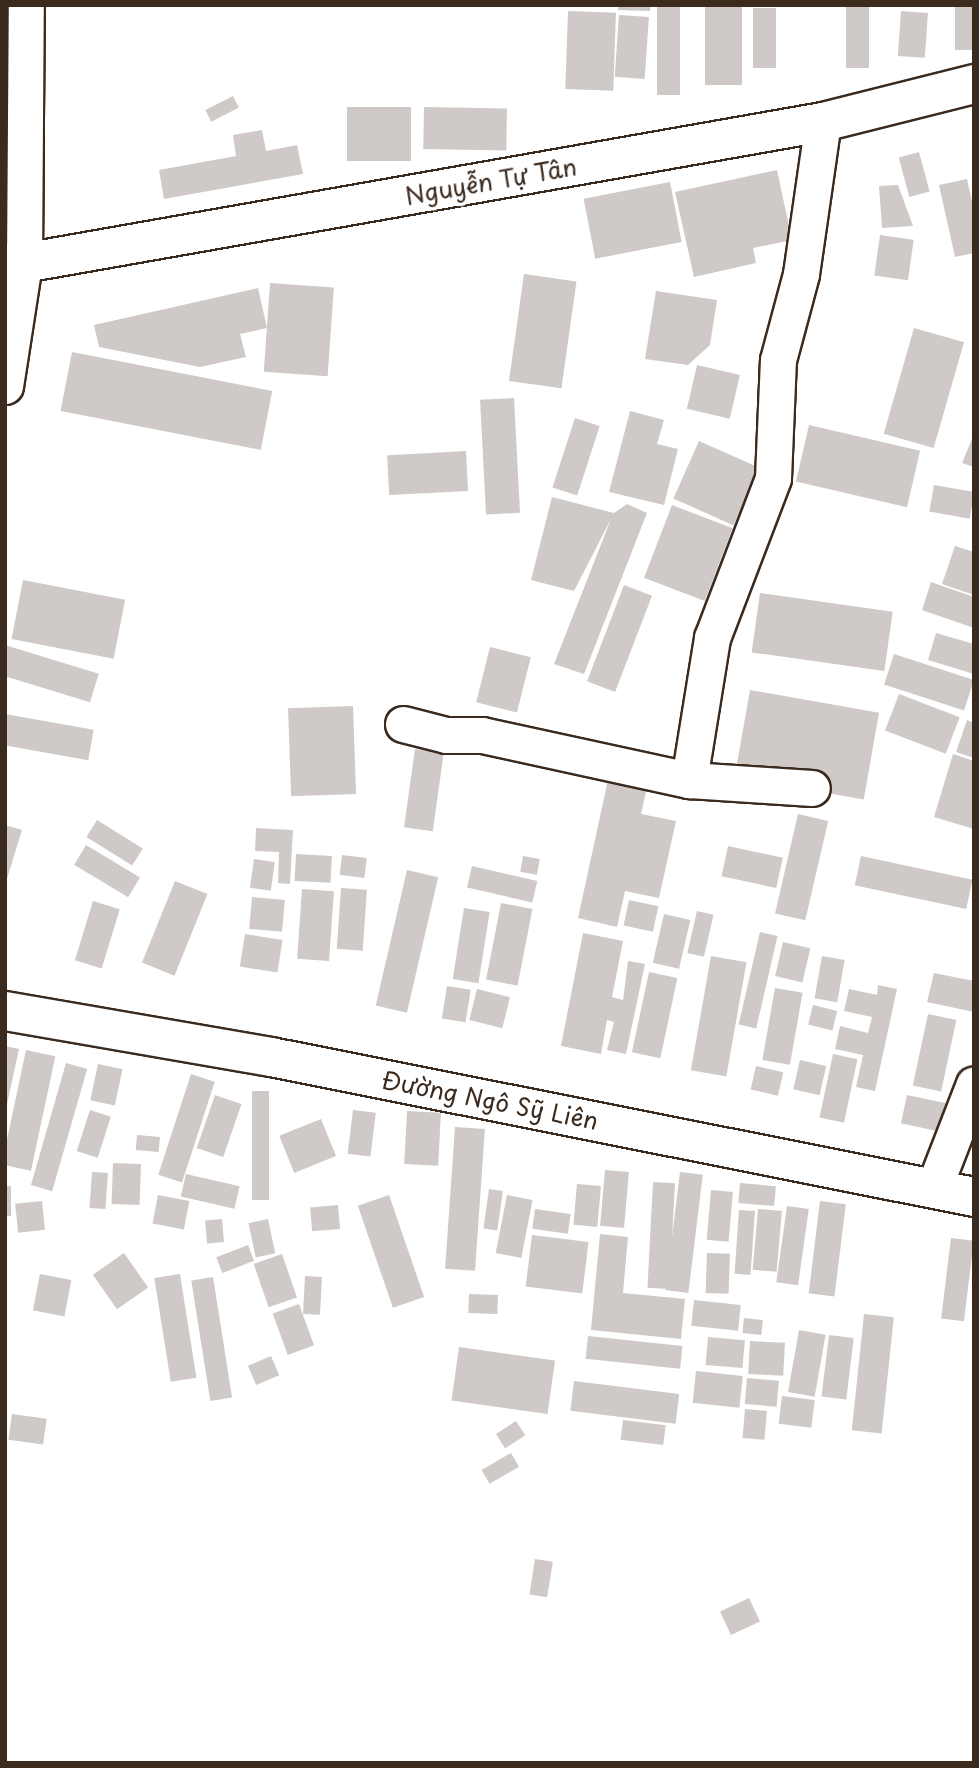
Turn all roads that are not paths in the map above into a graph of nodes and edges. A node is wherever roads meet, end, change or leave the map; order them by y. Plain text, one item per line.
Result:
1 (26, 5) edge
2 (974, 84) edge
3 (823, 122) junction
4 (15, 263) edge
5 (5, 386) edge
6 (403, 724) dead end
7 (689, 780) junction
8 (812, 788) dead end
9 (5, 1011) edge
10 (974, 1084) edge
11 (934, 1187) junction
12 (974, 1197) edge

1 - 4 street
2 - 3 street, Nguyễn Tự Tân
3 - 4 street, Nguyễn Tự Tân
3 - 7 street
4 - 5 street
6 - 7 street
7 - 8 street
9 - 11 street, Đường Ngô Sỹ Liên
10 - 11 street
11 - 12 street, Đường Ngô Sỹ Liên

